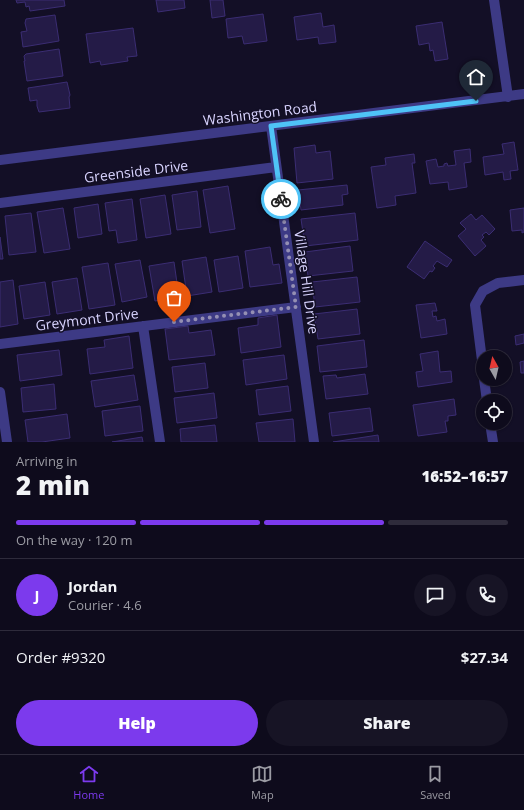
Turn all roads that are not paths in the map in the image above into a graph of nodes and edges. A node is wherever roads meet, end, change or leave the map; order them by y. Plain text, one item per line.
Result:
1 (494, 0) edge
2 (524, 94) edge
3 (508, 97) junction
4 (271, 126) junction
5 (0, 157) edge
6 (276, 166) junction
7 (0, 203) edge
8 (524, 280) edge
9 (296, 307) junction
10 (143, 326) junction
11 (0, 344) edge
12 (481, 350) edge
13 (0, 392) edge
14 (491, 430) edge
15 (7, 442) edge
16 (160, 442) edge
17 (314, 442) edge
18 (493, 442) edge

1 - 3 street
2 - 3 street, Washington Road
3 - 4 street, Washington Road
4 - 5 street, Washington Road
4 - 6 street, Village Hill Drive
6 - 7 street, Greenside Drive
6 - 9 street, Village Hill Drive
8 - 12 street
9 - 10 street, Greymont Drive
9 - 17 street, Village Hill Drive
10 - 11 street, Greymont Drive
10 - 16 street
13 - 15 street
14 - 18 street

